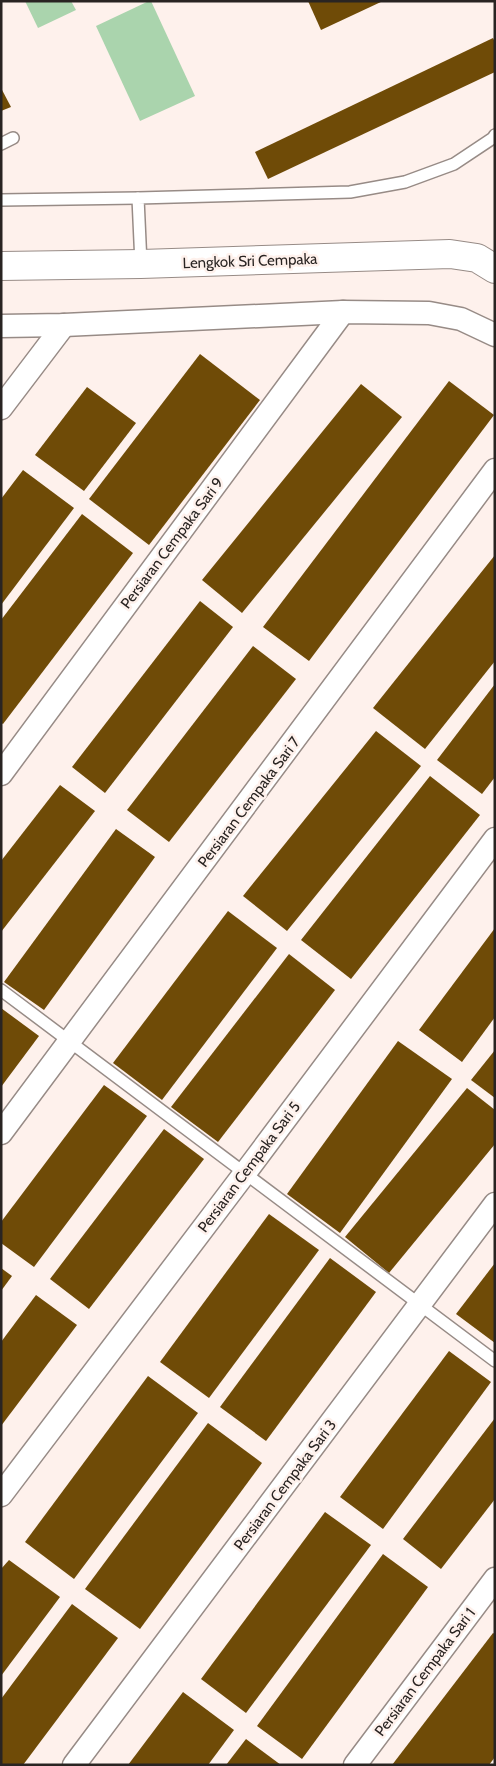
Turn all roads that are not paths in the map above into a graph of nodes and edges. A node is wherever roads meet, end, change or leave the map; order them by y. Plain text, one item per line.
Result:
1 (495, 135) edge
2 (13, 138) dead end
3 (1, 144) edge
4 (138, 198) junction
5 (1, 200) edge
6 (141, 264) junction
7 (1, 266) edge
8 (495, 269) edge
9 (343, 312) junction
10 (64, 325) junction
11 (1, 326) edge
12 (495, 335) edge
13 (1, 408) edge
14 (495, 470) edge
15 (1, 774) edge
16 (495, 839) edge
17 (1, 990) edge
18 (70, 1042) junction
19 (1, 1133) edge
20 (245, 1173) junction
21 (495, 1204) edge
22 (420, 1305) junction
23 (495, 1361) edge
24 (1, 1495) edge
25 (495, 1579) edge
26 (74, 1765) edge
27 (356, 1765) edge

1 - 4 lane
2 - 3 lane
4 - 5 lane
4 - 6 lane
6 - 7 street, Lengkok Sri Cempaka
6 - 8 street, Lengkok Sri Cempaka
9 - 10 street
9 - 12 street
9 - 15 street, Persiaran Cempaka Sari 9
10 - 11 street
10 - 13 street
14 - 18 street, Persiaran Cempaka Sari 7
16 - 20 street, Persiaran Cempaka Sari 5
17 - 18 lane
18 - 19 street, Persiaran Cempaka Sari 7
18 - 20 lane
20 - 22 lane
20 - 24 street, Persiaran Cempaka Sari 5
21 - 22 street, Persiaran Cempaka Sari 3
22 - 23 lane
22 - 26 street, Persiaran Cempaka Sari 3
25 - 27 street, Persiaran Cempaka Sari 1

